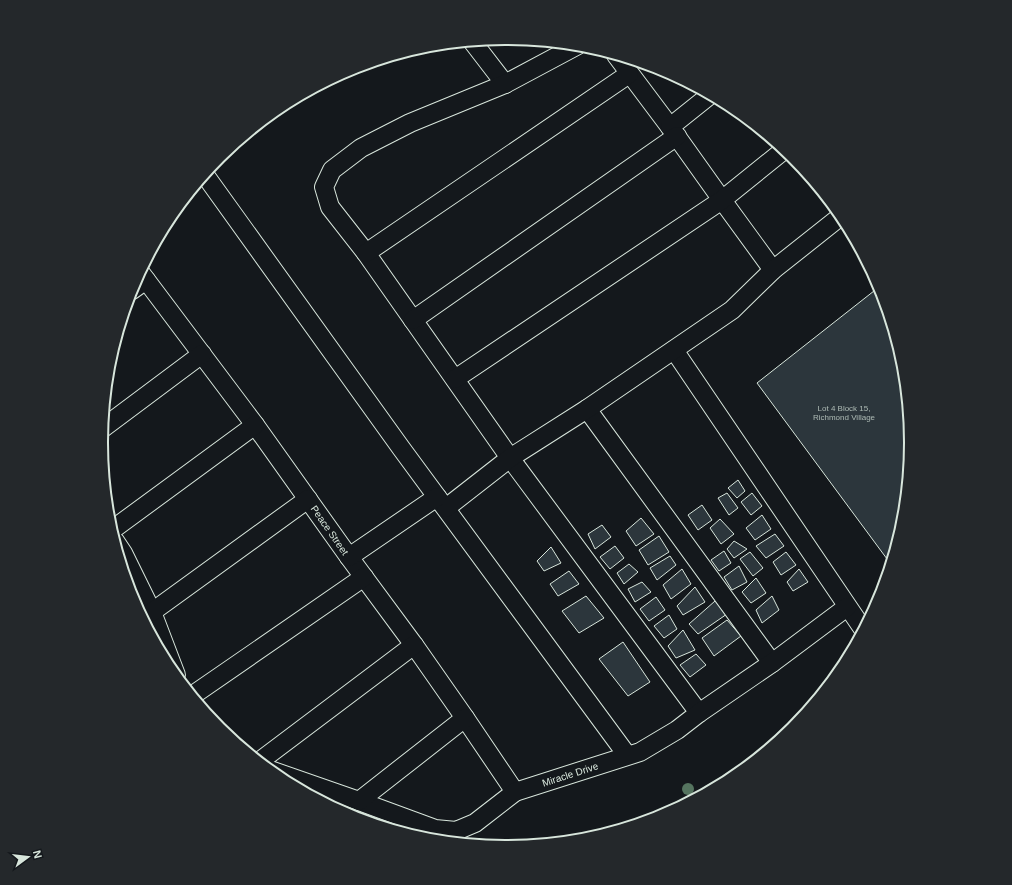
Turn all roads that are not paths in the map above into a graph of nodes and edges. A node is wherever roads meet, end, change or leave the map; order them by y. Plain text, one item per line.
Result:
1 (476, 46) edge
2 (569, 50) edge
3 (621, 62) edge
4 (629, 74) junction
5 (505, 84) junction
6 (706, 99) edge
7 (673, 131) junction
8 (779, 154) edge
9 (208, 179) edge
10 (722, 200) junction
11 (836, 220) edge
12 (366, 253) junction
13 (773, 270) junction
14 (144, 278) edge
15 (414, 320) junction
16 (674, 350) junction
17 (202, 354) junction
18 (455, 379) junction
19 (587, 409) junction
20 (109, 424) edge
21 (255, 425) junction
22 (510, 458) junction
23 (308, 499) junction
24 (441, 503) junction
25 (117, 526) edge
26 (349, 557) junction
27 (127, 562) edge
28 (364, 577) junction
29 (847, 606) junction
30 (152, 612) junction
31 (860, 624) edge
32 (414, 645) junction
33 (165, 646) edge
34 (772, 663) junction
35 (197, 692) edge
36 (699, 713) junction
37 (465, 718) junction
38 (627, 755) junction
39 (264, 758) edge
40 (293, 778) edge
41 (515, 792) junction
42 (359, 801) junction

1 - 5 street
2 - 5 street
3 - 4 street
4 - 7 street
4 - 12 street
5 - 12 street
6 - 7 street
7 - 10 street
7 - 15 street
8 - 10 street
9 - 24 street
10 - 13 street
10 - 18 street
11 - 13 street
12 - 15 street
13 - 16 street
14 - 17 street, Peace Street
15 - 18 street
16 - 19 street
16 - 29 street
17 - 20 street
17 - 21 street, Peace Street
18 - 22 street
19 - 22 street
19 - 34 street
21 - 23 street, Peace Street
21 - 25 street
22 - 24 street
22 - 36 street
23 - 26 street, Peace Street
23 - 30 street
24 - 26 street
24 - 38 street
26 - 28 street, Peace Street
27 - 30 street
28 - 32 street, Peace Street
28 - 35 street
29 - 31 street
29 - 34 street, Miracle Drive
30 - 33 street
32 - 37 street, Peace Street
32 - 39 street
34 - 36 street, Miracle Drive
36 - 38 street, Miracle Drive
37 - 41 street, Peace Street
37 - 42 street
38 - 41 street, Miracle Drive
40 - 42 street, Miracle Drive
41 - 42 street, Miracle Drive

